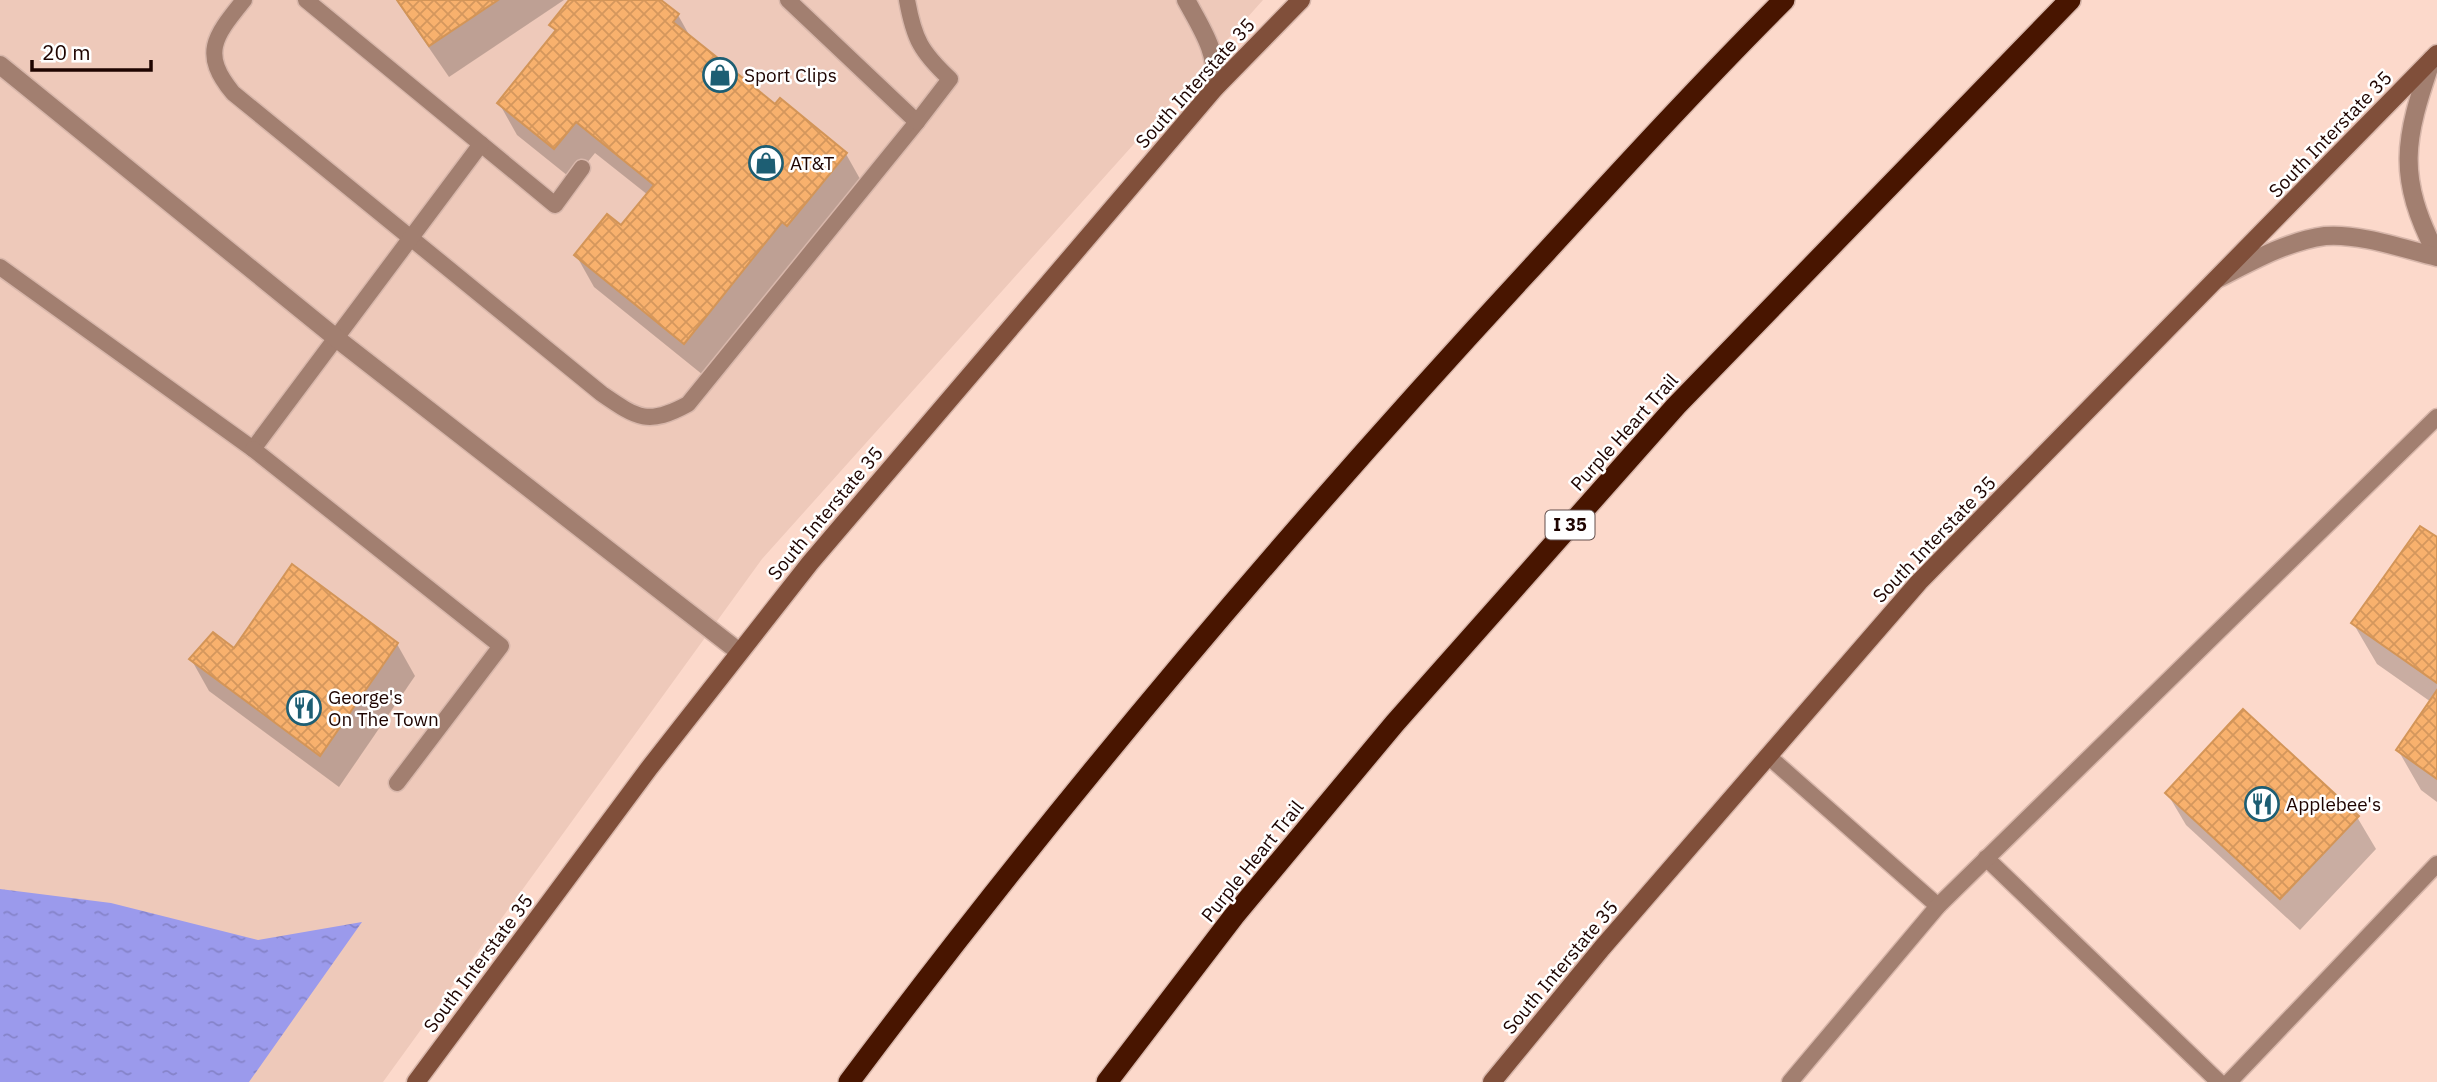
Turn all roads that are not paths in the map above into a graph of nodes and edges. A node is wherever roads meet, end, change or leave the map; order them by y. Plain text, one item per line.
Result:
1 (244, 0) edge
2 (306, 0) edge
3 (788, 0) edge
4 (906, 0) edge
5 (1186, 0) edge
6 (1301, 0) edge
7 (1784, 0) edge
8 (2070, 0) edge
9 (2435, 57) edge
10 (1, 67) edge
11 (1215, 88) junction
12 (917, 122) junction
13 (481, 144) junction
14 (582, 168) dead end
15 (410, 238) junction
16 (2437, 256) edge
17 (0, 267) edge
18 (2220, 278) junction
19 (337, 338) junction
20 (2434, 426) edge
21 (253, 449) junction
22 (738, 652) junction
23 (1768, 756) junction
24 (397, 783) dead end
25 (1986, 858) junction
26 (2437, 864) edge
27 (1938, 906) junction
28 (416, 1082) edge
29 (849, 1082) edge
30 (1107, 1082) edge
31 (1492, 1082) edge
32 (1790, 1082) edge
33 (2219, 1082) edge
34 (2229, 1082) edge

1 - 15 lane
2 - 13 lane
3 - 12 lane
4 - 12 lane
5 - 11 street
6 - 11 main road, South Interstate 35
7 - 29 highway
8 - 30 highway, Purple Heart Trail / I 35
9 - 16 street
9 - 18 main road, South Interstate 35
10 - 19 street
11 - 22 main road, South Interstate 35
12 - 15 lane
13 - 14 lane
13 - 15 lane
15 - 19 lane
16 - 18 street
17 - 21 lane
18 - 23 main road, South Interstate 35
19 - 21 lane
19 - 22 street
20 - 25 lane
21 - 24 lane
22 - 28 main road, South Interstate 35
23 - 27 lane
23 - 31 main road, South Interstate 35
25 - 27 lane
25 - 33 lane
26 - 34 lane
27 - 32 lane

